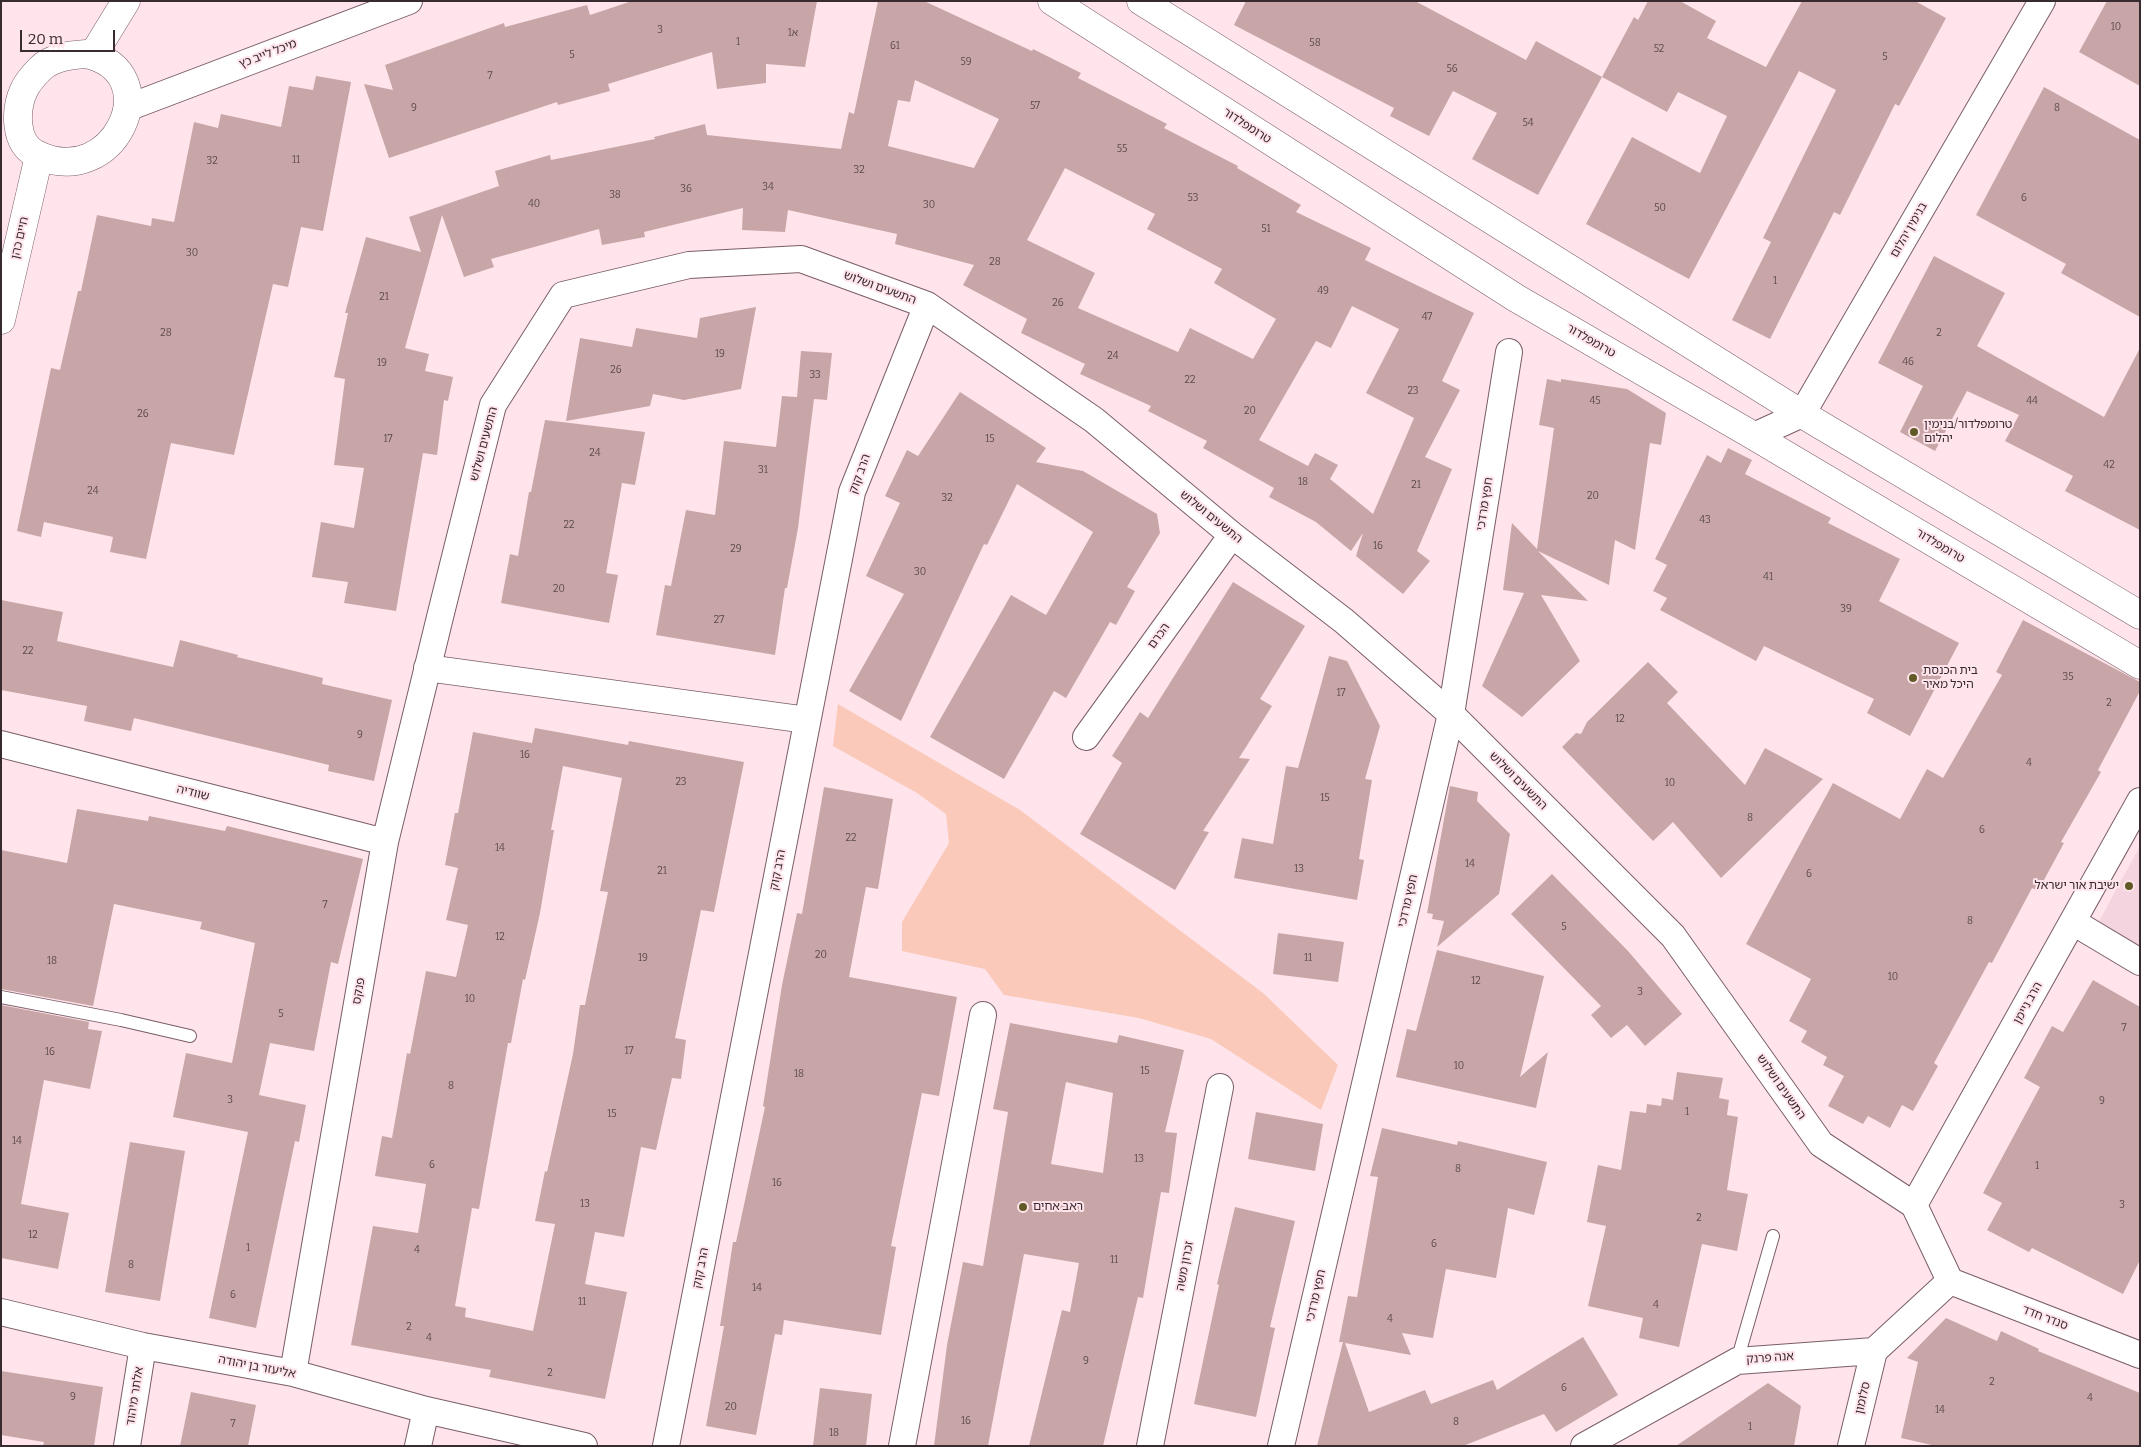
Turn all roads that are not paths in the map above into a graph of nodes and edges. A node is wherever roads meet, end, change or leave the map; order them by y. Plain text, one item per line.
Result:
1 (126, 1) edge
2 (409, 1) edge
3 (1052, 1) edge
4 (1141, 1) edge
5 (2042, 1) edge
6 (93, 55) junction
7 (127, 108) junction
8 (21, 150) edge
9 (927, 305) junction
10 (1, 320) edge
11 (1509, 352) dead end
12 (1802, 414) junction
13 (1754, 436) junction
14 (1232, 535) junction
15 (440, 613) joint
16 (2140, 615) edge
17 (2140, 665) edge
18 (427, 668) junction
19 (1451, 714) junction
20 (808, 720) junction
21 (1086, 737) dead end
22 (1, 744) edge
23 (2140, 801) edge
24 (385, 842) junction
25 (2073, 922) junction
26 (2140, 962) edge
27 (1, 997) edge
28 (983, 1015) dead end
29 (190, 1036) dead end
30 (1220, 1087) dead end
31 (1914, 1205) junction
32 (1773, 1236) dead end
33 (1950, 1281) junction
34 (1, 1312) edge
35 (143, 1346) junction
36 (1874, 1351) junction
37 (2140, 1356) edge
38 (1737, 1361) junction
39 (293, 1373) junction
40 (426, 1410) junction
41 (127, 1446) edge
42 (418, 1446) edge
43 (584, 1446) edge
44 (666, 1446) edge
45 (902, 1446) edge
46 (1150, 1446) edge
47 (1281, 1446) edge
48 (1584, 1446) edge
49 (1851, 1446) edge

1 - 6 main road
2 - 7 street, מיכל לייב כץ
3 - 13 main road, טרומפלדור
4 - 12 main road
5 - 12 street, בנימין יהלום
6 - 7 main road
6 - 8 main road
7 - 8 main road
8 - 10 main road, חיים כהן
9 - 14 street, התשעים ושלוש
9 - 15 street, התשעים ושלוש
9 - 20 street, הרב קוק
11 - 19 street, חפץ מרדכי
12 - 13 street
12 - 16 main road
13 - 17 main road, טרומפלדור
14 - 19 street, התשעים ושלוש
14 - 21 street, הכרם
15 - 18 street, פנקס
18 - 20 street
18 - 24 street, פנקס
19 - 31 street, התשעים ושלוש
19 - 47 street, חפץ מרדכי
20 - 44 street, הרב קוק
22 - 24 street, שוודיה
23 - 25 street, הרב ניימן
24 - 39 street, פנקס
25 - 26 street
25 - 31 street, הרב ניימן
27 - 29 lane
28 - 45 street
30 - 46 street, זכרון משה
31 - 33 street
32 - 38 lane
33 - 36 street
33 - 37 street, סנדר חדד
34 - 35 street, אליעזר בן יהודה
35 - 39 street, אליעזר בן יהודה
35 - 41 street, אלתר מיהוד
36 - 38 street, אנה פרנק
36 - 49 street, סלומון
38 - 48 street, אנה פרנק
39 - 40 street, אליעזר בן יהודה
40 - 42 street
40 - 43 street, אליעזר בן יהודה

